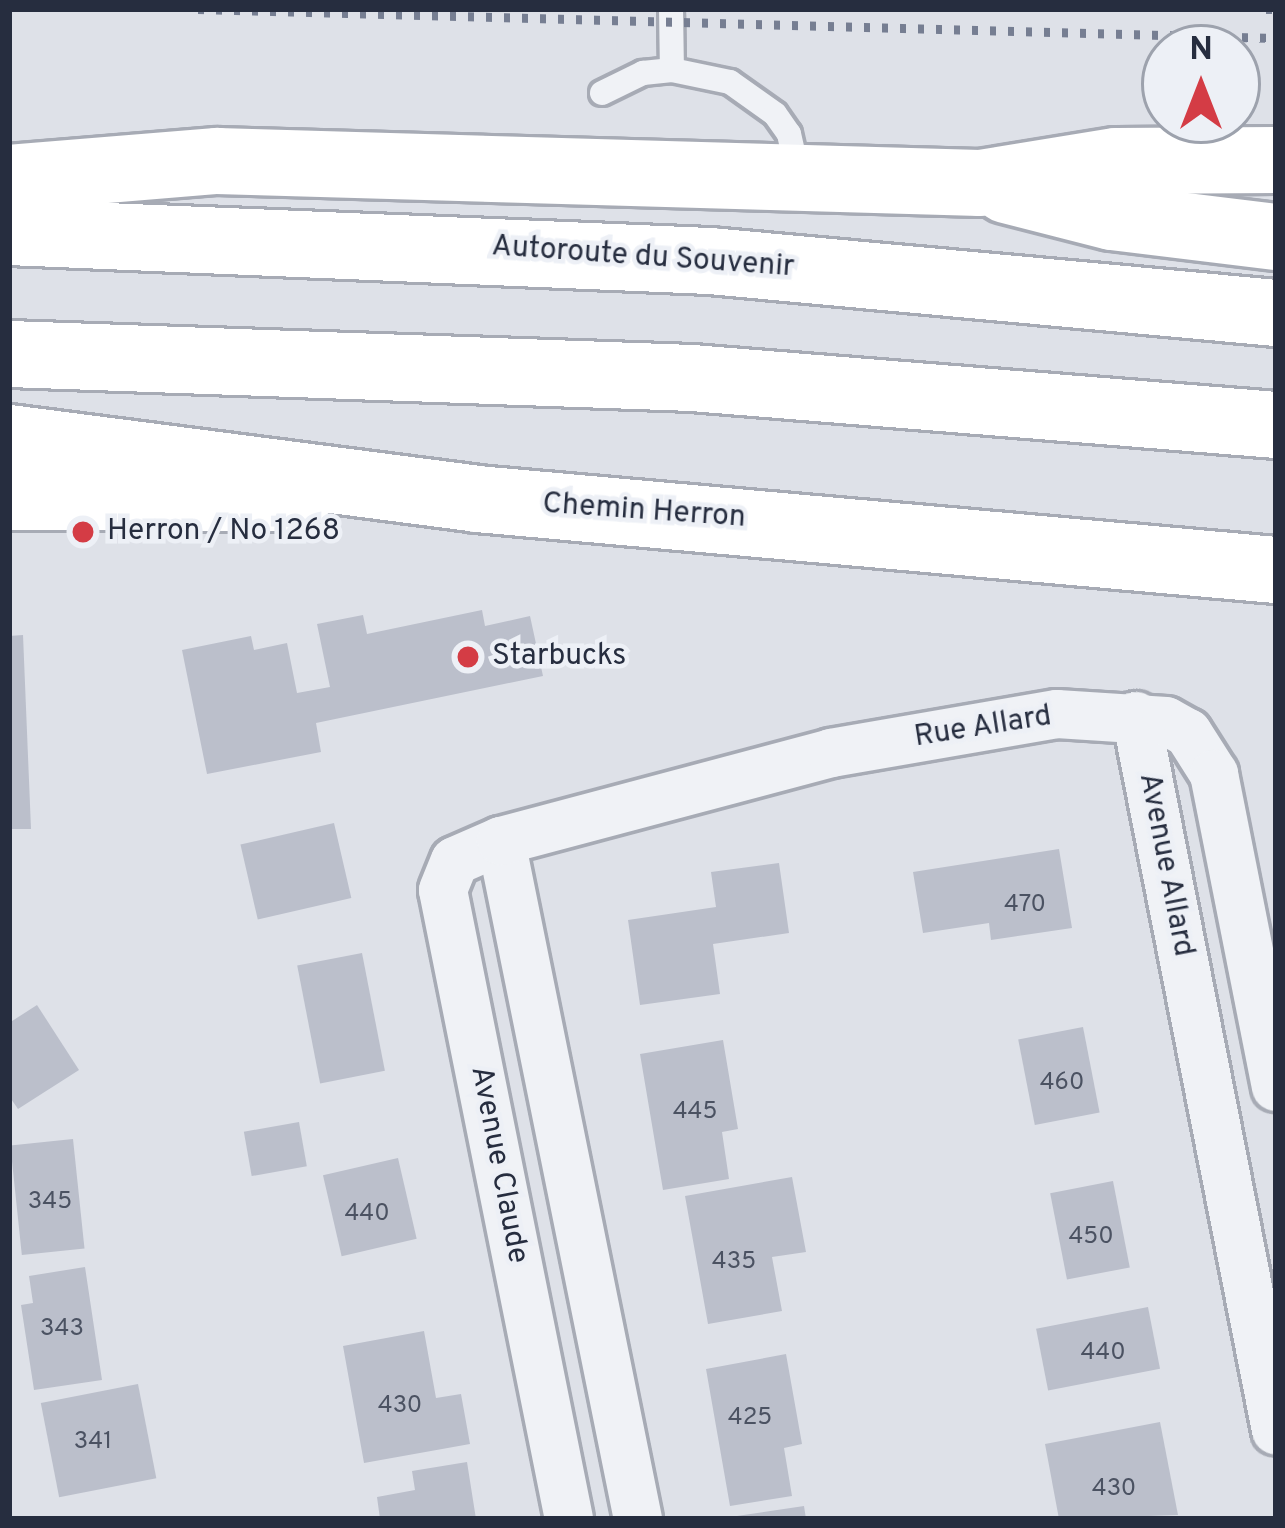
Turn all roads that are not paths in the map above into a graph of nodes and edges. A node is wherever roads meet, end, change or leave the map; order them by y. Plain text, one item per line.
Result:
1 (671, 9) edge
2 (672, 70) junction
3 (602, 93) dead end
4 (1276, 160) edge
5 (798, 176) junction
6 (9, 178) edge
7 (980, 183) junction
8 (9, 232) edge
9 (1276, 237) edge
10 (1276, 313) edge
11 (9, 354) edge
12 (1276, 424) edge
13 (9, 438) edge
14 (9, 496) edge
15 (477, 500) junction
16 (1276, 570) edge
17 (1136, 716) junction
18 (831, 753) joint
19 (501, 841) junction
20 (1276, 1087) edge
21 (1276, 1430) edge
22 (569, 1519) edge
23 (638, 1519) edge

1 - 2 lane
2 - 3 lane
2 - 5 lane
4 - 7 main road
5 - 6 main road
5 - 7 main road
7 - 9 main road
8 - 10 main road, Autoroute du Souvenir
11 - 12 main road
13 - 15 main road
14 - 15 main road, Chemin Herron
15 - 16 main road, Chemin Herron
17 - 18 street, Rue Allard
17 - 20 street, Avenue Allard
17 - 21 street, Avenue Allard
18 - 19 street, Avenue Claude
19 - 22 street, Avenue Claude
19 - 23 street

